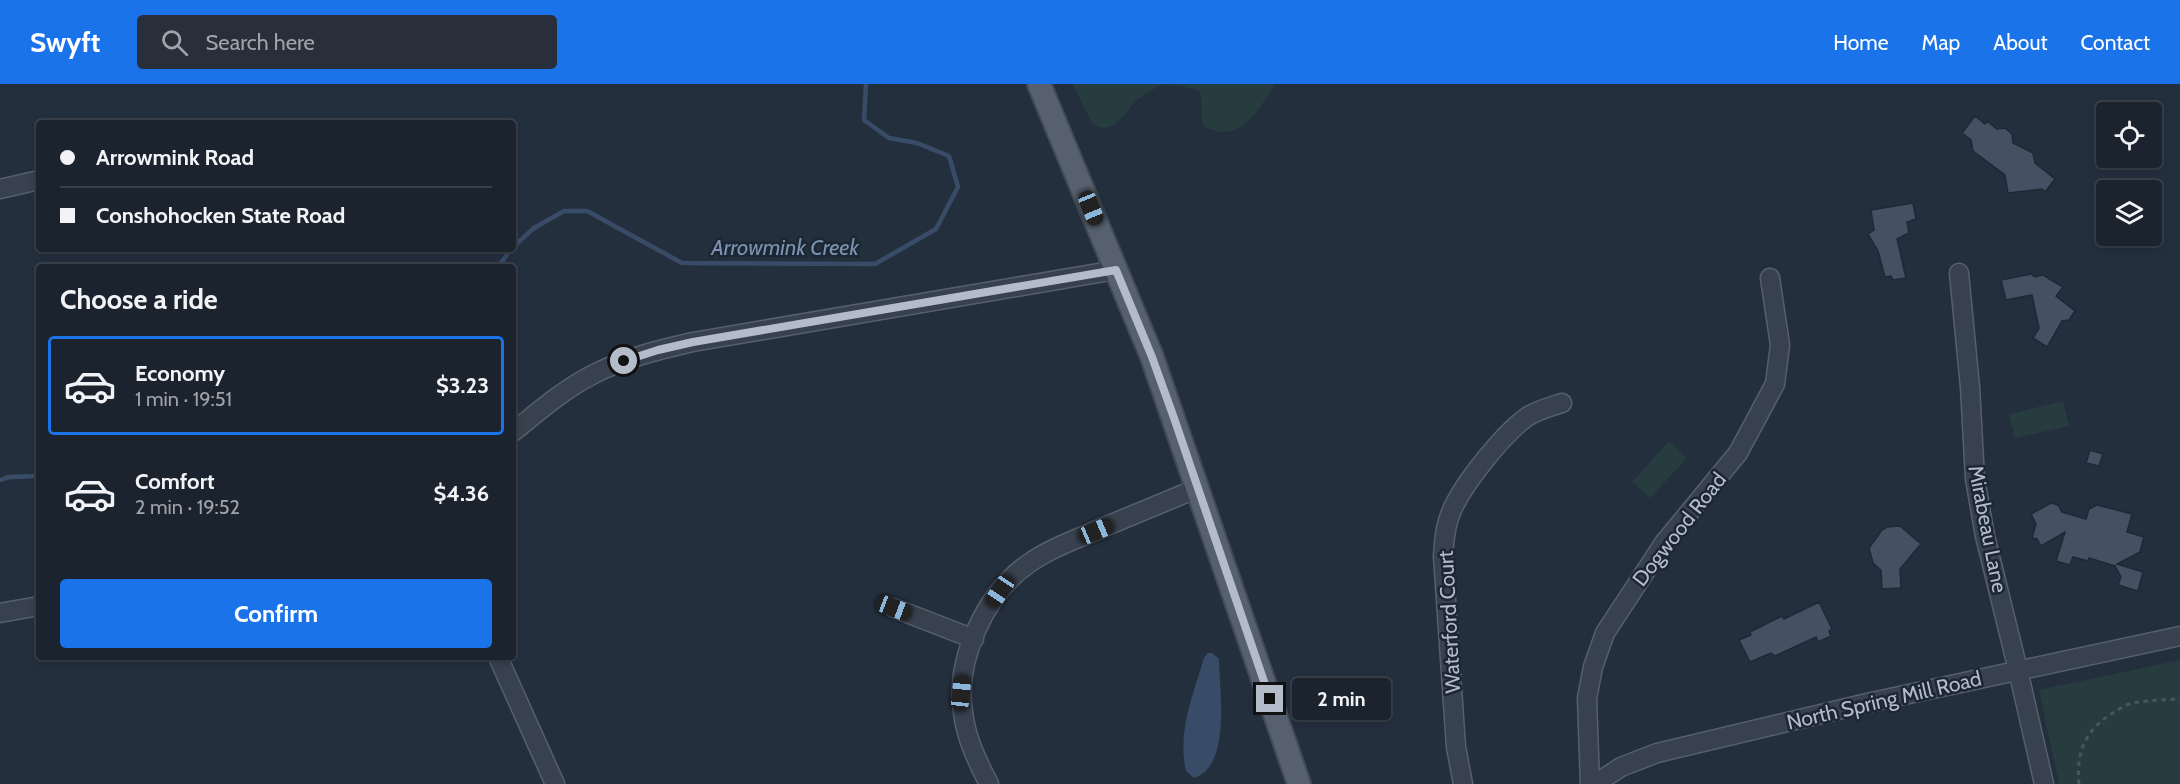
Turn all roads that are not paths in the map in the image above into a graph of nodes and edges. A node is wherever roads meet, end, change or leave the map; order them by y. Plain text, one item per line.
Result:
1 (1039, 84) edge
2 (36, 181) edge
3 (0, 189) edge
4 (1116, 270) junction
5 (1959, 273) dead end
6 (1770, 278) dead end
7 (1562, 403) dead end
8 (516, 430) edge
9 (1198, 488) junction
10 (36, 607) edge
11 (894, 608) dead end
12 (0, 613) edge
13 (2180, 636) edge
14 (974, 639) junction
15 (499, 660) edge
16 (2018, 670) junction
17 (555, 784) edge
18 (989, 784) edge
19 (1299, 784) edge
20 (1463, 784) edge
21 (1590, 784) edge
22 (1595, 784) edge
23 (2044, 784) edge

1 - 4 main road
2 - 3 street
4 - 8 street
4 - 9 main road
5 - 16 street, Mirabeau Lane
6 - 21 street, Dogwood Road
7 - 20 street, Waterford Court
9 - 14 street
9 - 19 main road
10 - 12 street
11 - 14 street
13 - 16 street, North Spring Mill Road
14 - 18 street
15 - 17 street
16 - 22 street, North Spring Mill Road
16 - 23 street, Mirabeau Lane

